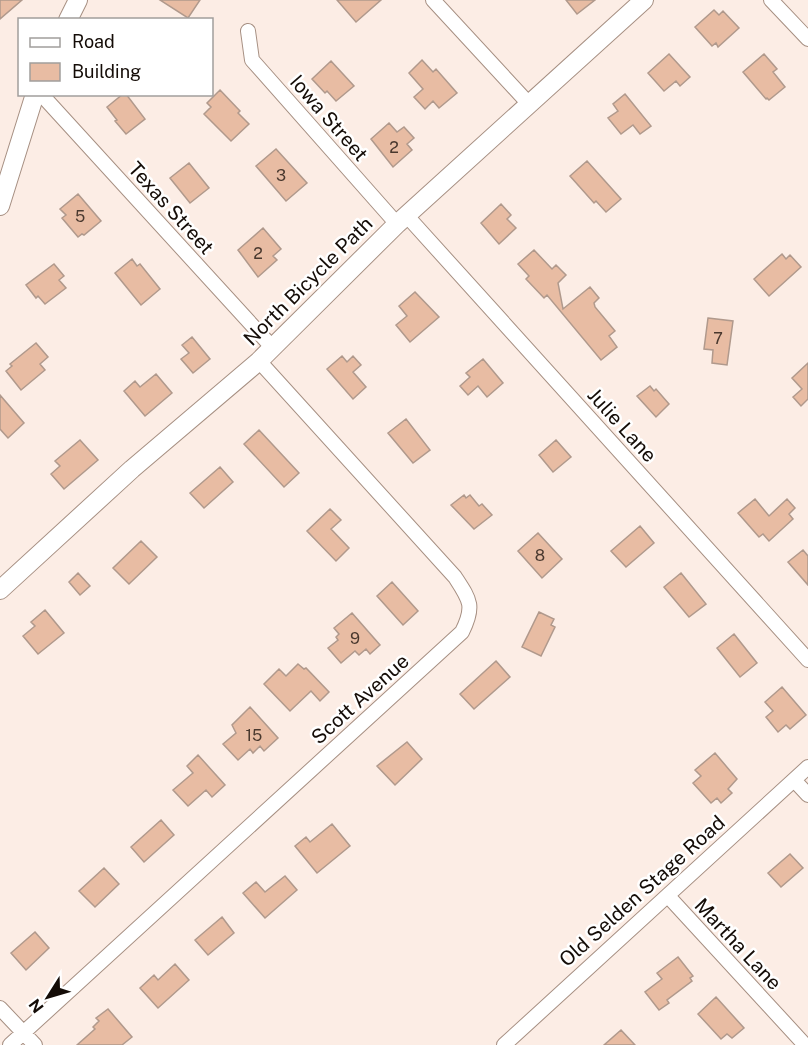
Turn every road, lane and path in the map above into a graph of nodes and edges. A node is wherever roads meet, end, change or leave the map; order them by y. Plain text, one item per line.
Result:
1 (78, 0) edge
2 (433, 0) edge
3 (644, 0) edge
4 (771, 0) edge
5 (69, 18) edge
6 (248, 31) dead end
7 (808, 39) edge
8 (34, 96) edge
9 (43, 96) edge
10 (529, 104) junction
11 (0, 206) edge
12 (402, 220) junction
13 (272, 347) junction
14 (259, 361) junction
15 (0, 590) edge
16 (808, 660) edge
17 (808, 767) edge
18 (794, 780) junction
19 (808, 795) edge
20 (668, 896) junction
21 (0, 1008) edge
22 (24, 1032) junction
23 (10, 1045) edge
24 (35, 1045) edge
25 (504, 1045) edge
26 (805, 1045) edge

1 - 5 street
2 - 10 street
3 - 10 street, North Bicycle Path
4 - 7 street
6 - 12 street, Iowa Street
8 - 11 street
9 - 13 street, Texas Street
10 - 12 street, North Bicycle Path
12 - 13 street, North Bicycle Path
12 - 16 street, Julie Lane
13 - 14 street, North Bicycle Path
14 - 15 street, North Bicycle Path
14 - 22 street, Scott Avenue
17 - 18 street, Old Selden Stage Road
18 - 19 street
18 - 20 street, Old Selden Stage Road
20 - 25 street, Old Selden Stage Road
20 - 26 street, Martha Lane
21 - 22 street
22 - 23 street, Scott Avenue
22 - 24 street

